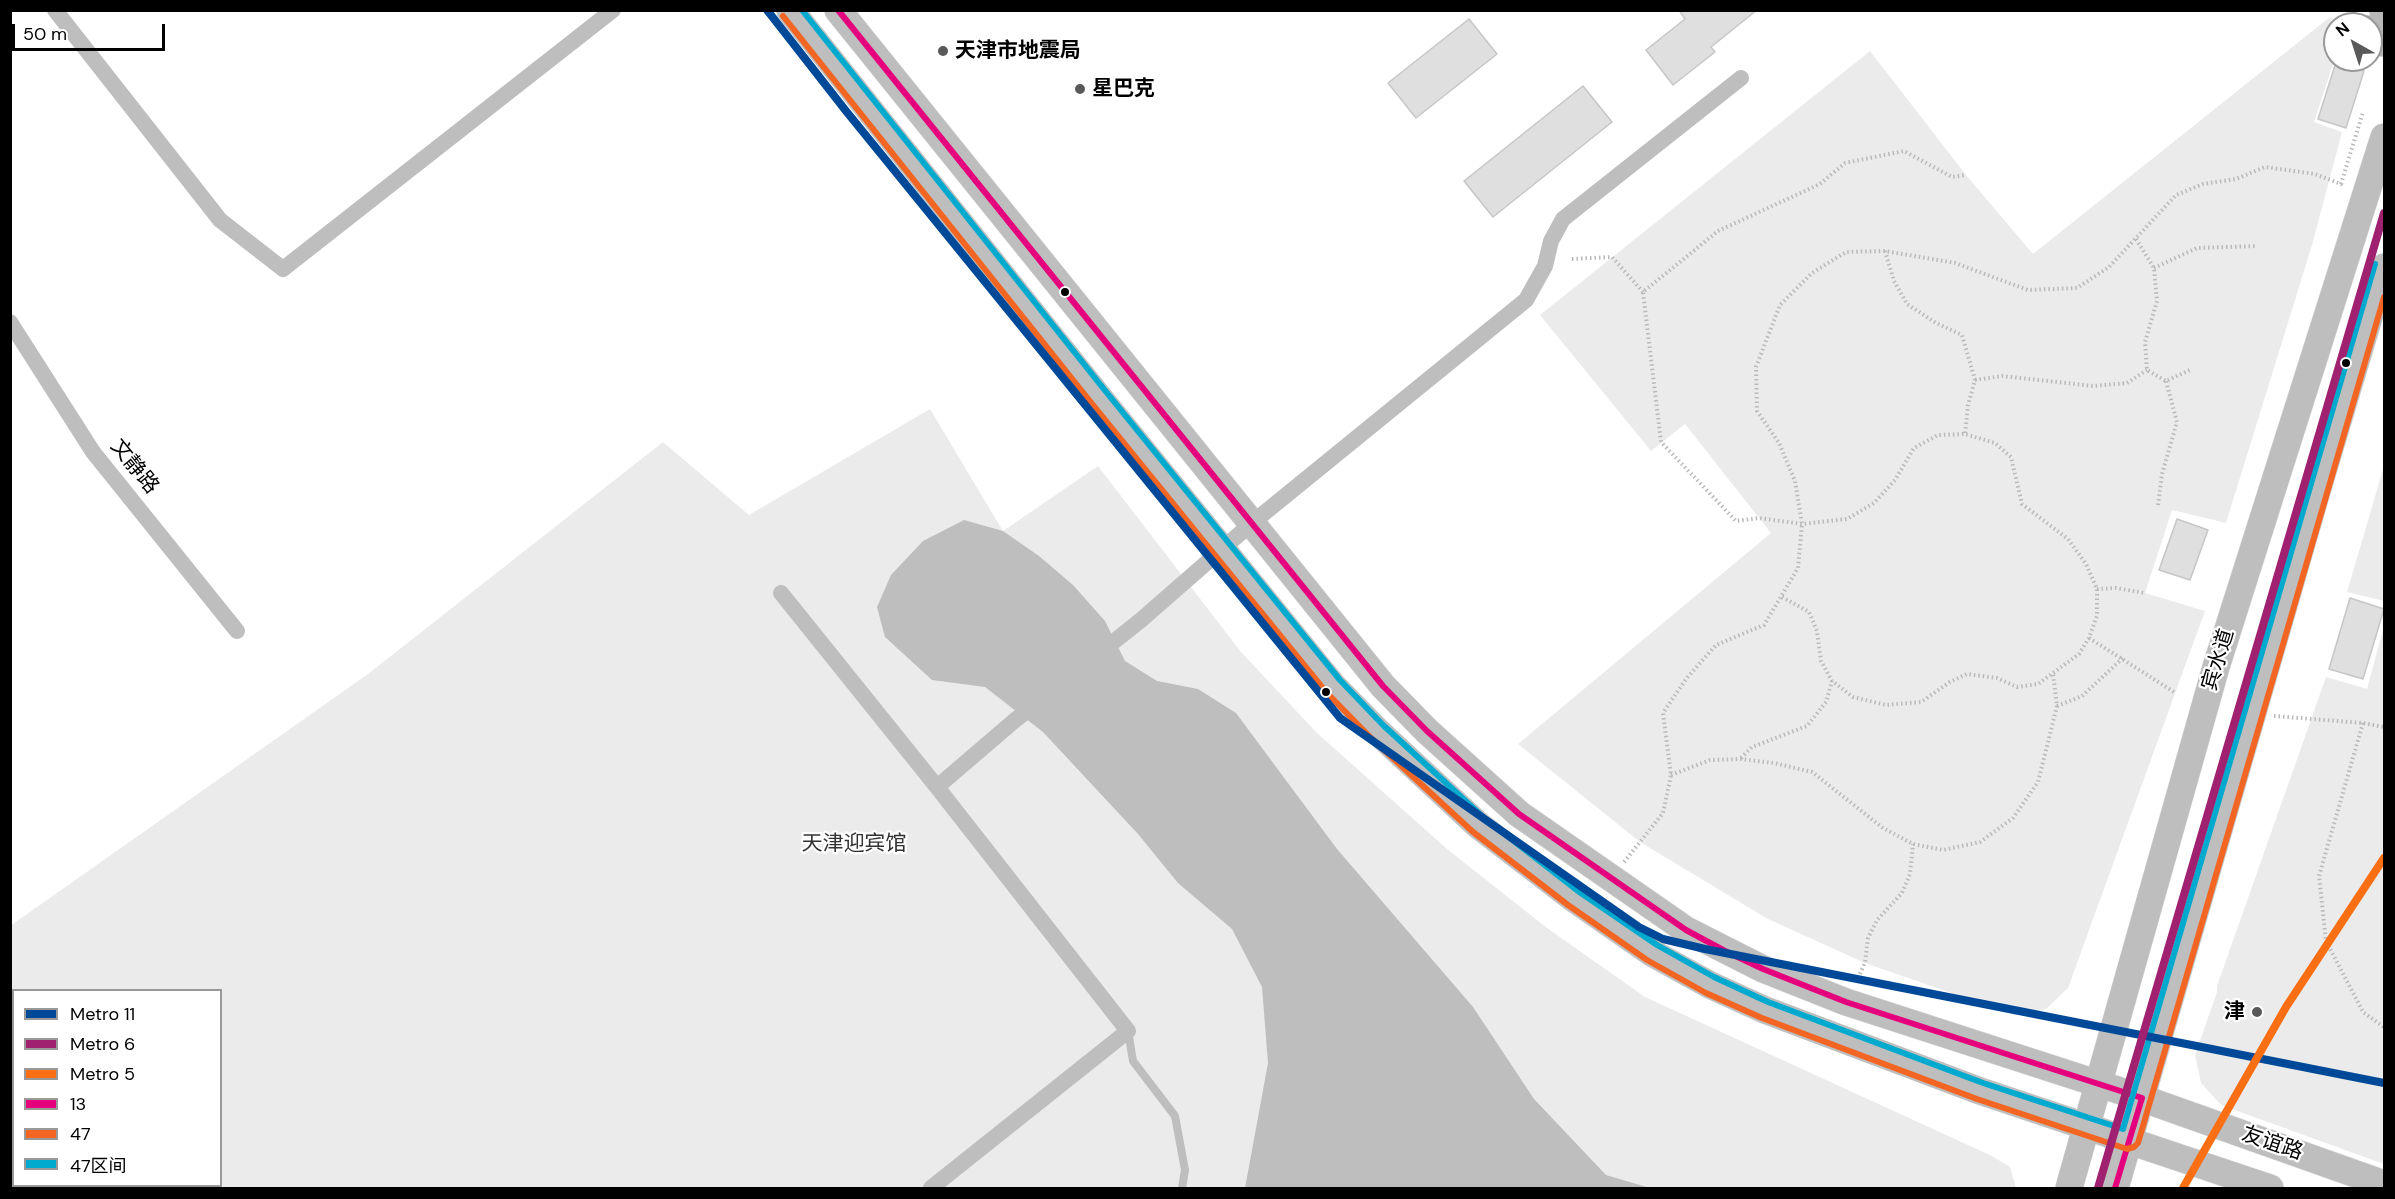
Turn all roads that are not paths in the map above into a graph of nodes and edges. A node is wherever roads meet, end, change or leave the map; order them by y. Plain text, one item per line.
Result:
1 (55, 10) edge
2 (613, 10) edge
3 (790, 10) edge
4 (838, 10) edge
5 (2381, 10) edge
6 (2385, 15) edge
7 (1741, 78) dead end
8 (2385, 137) edge
9 (2385, 267) edge
10 (10, 322) edge
11 (1252, 523) junction
12 (1221, 549) junction
13 (781, 593) dead end
14 (237, 631) dead end
15 (937, 787) junction
16 (1128, 1031) junction
17 (2098, 1083) junction
18 (2142, 1098) junction
19 (2086, 1127) junction
20 (2129, 1140) junction
21 (2385, 1184) edge
22 (931, 1188) edge
23 (1182, 1188) edge
24 (2069, 1188) edge
25 (2115, 1188) edge
26 (2270, 1188) edge

1 - 2 street
3 - 12 main road, 友谊路
4 - 11 main road, 友谊路
5 - 6 street
7 - 11 street
8 - 17 main road, 宾水道
9 - 18 main road
10 - 14 street, 文静路
11 - 12 street
11 - 17 main road, 友谊路
12 - 15 street
12 - 19 main road, 友谊路
13 - 15 street
15 - 16 street
16 - 22 street
16 - 23 lane
17 - 18 main road, 友谊路
17 - 19 main road, 宾水道
18 - 20 main road
18 - 21 main road, 友谊路
19 - 20 main road, 友谊路
19 - 24 main road, 宾水道
20 - 25 main road
20 - 26 main road, 友谊路

